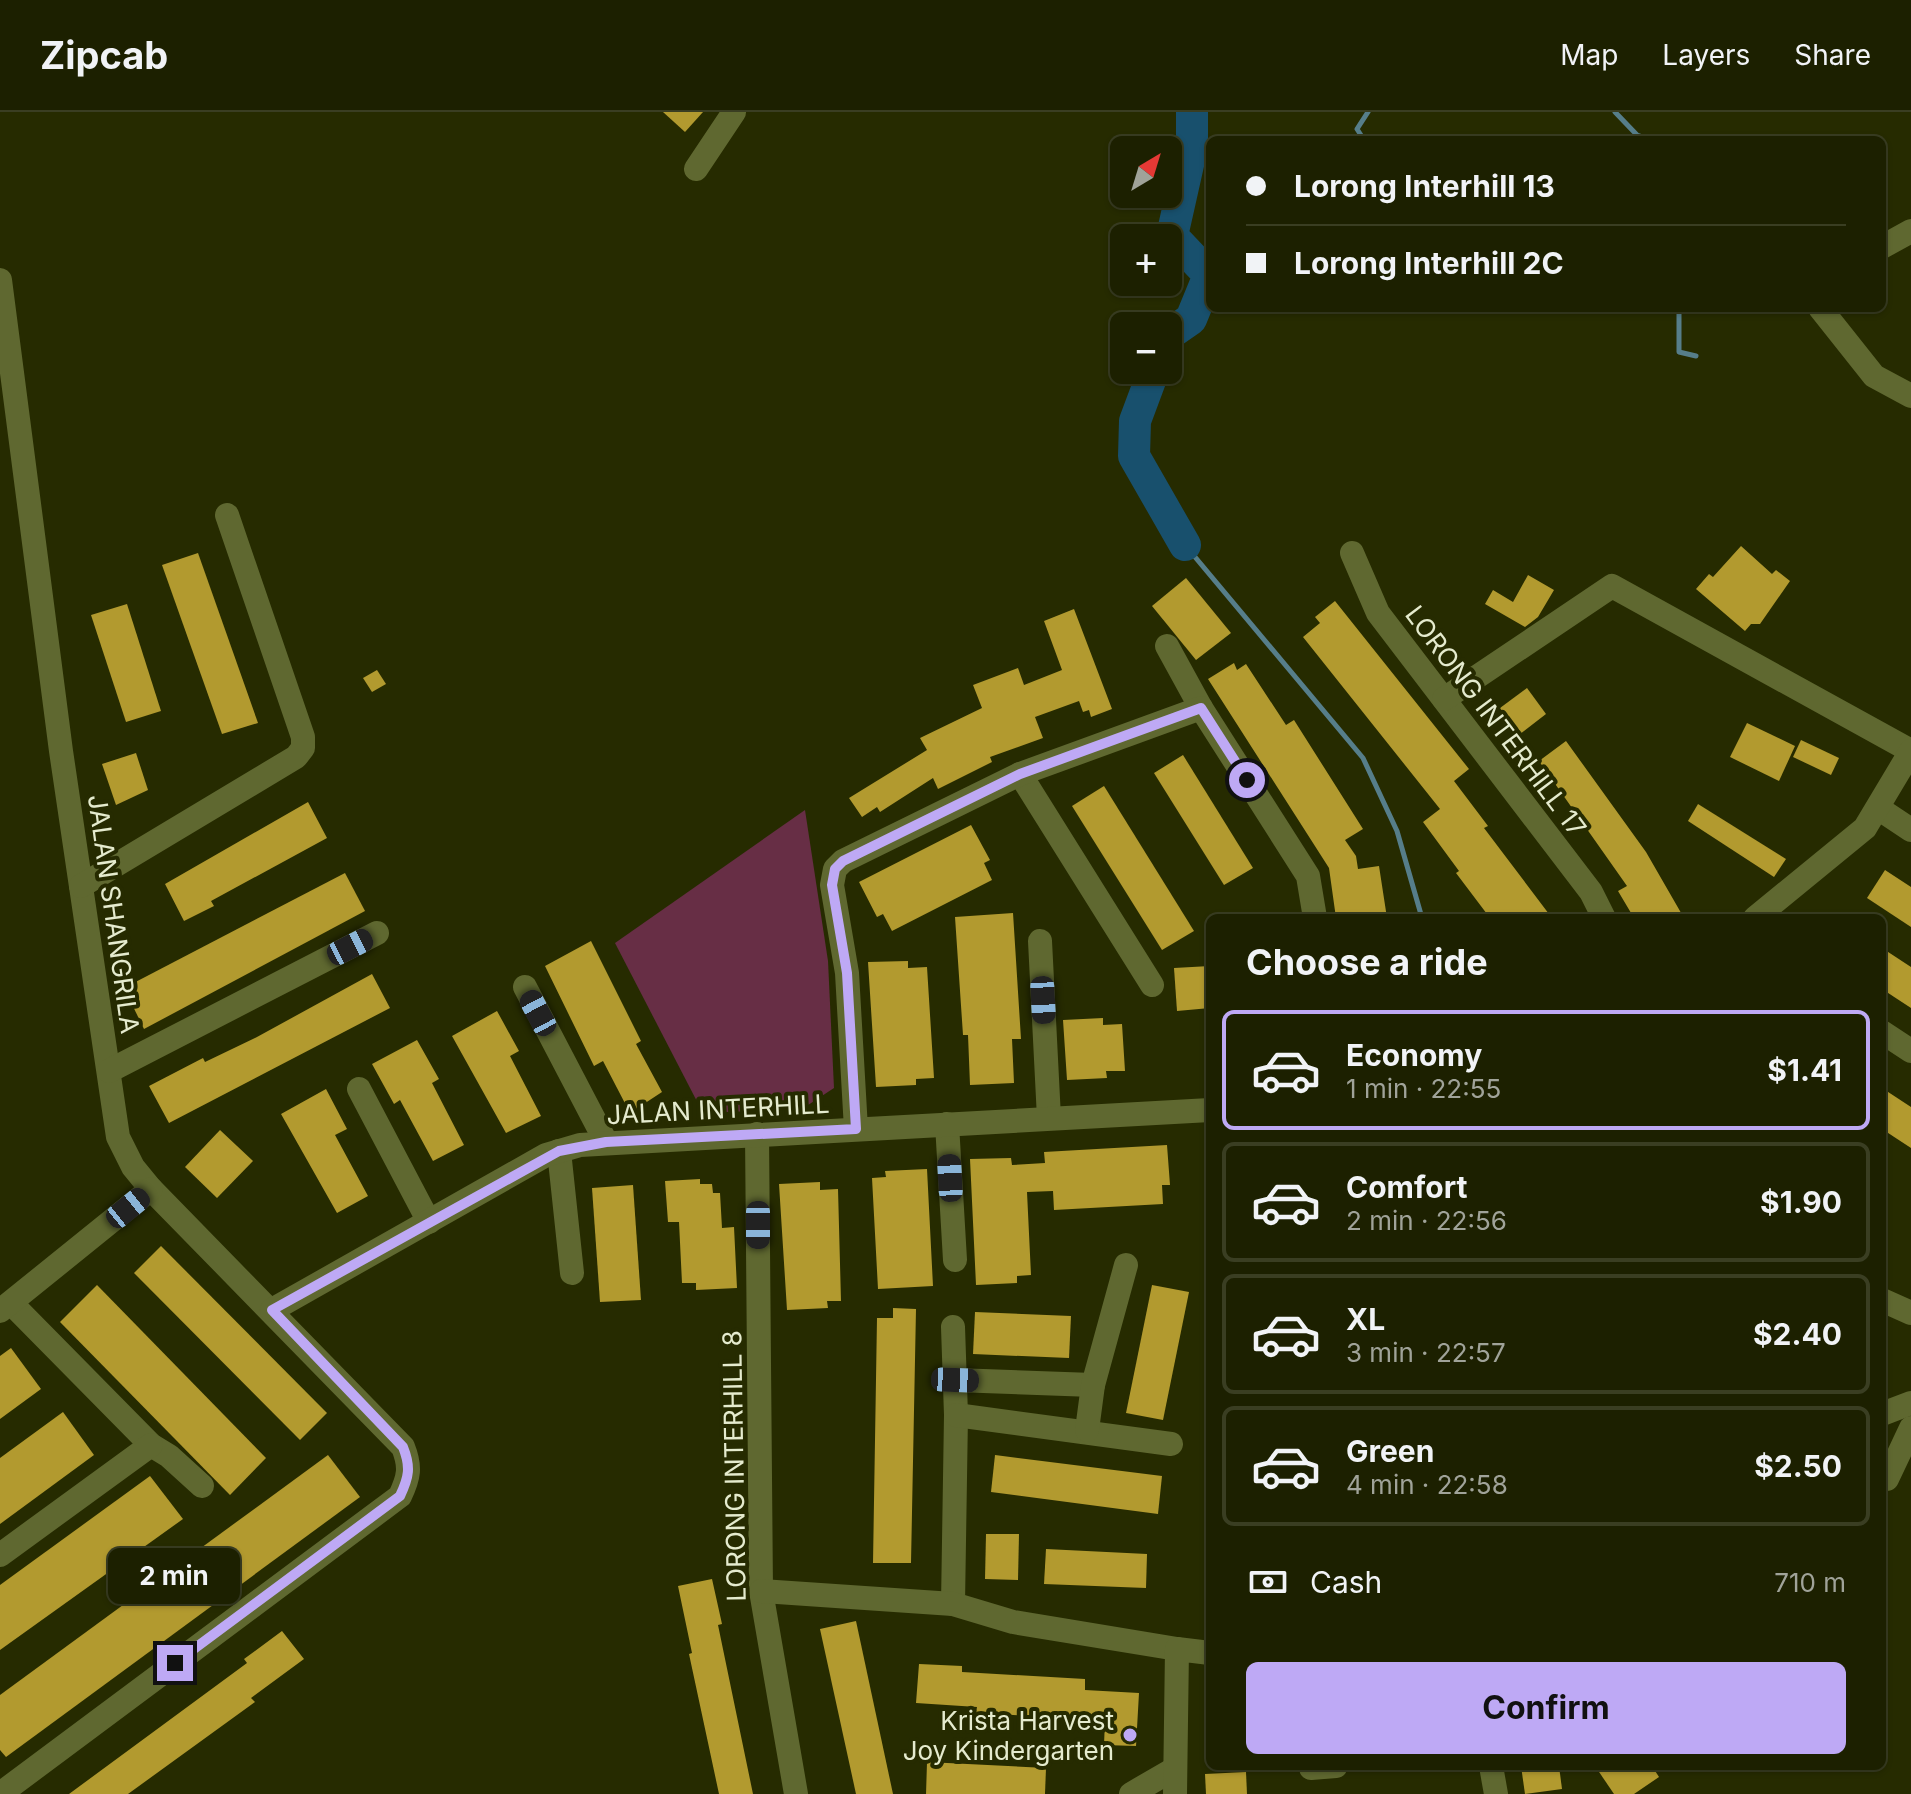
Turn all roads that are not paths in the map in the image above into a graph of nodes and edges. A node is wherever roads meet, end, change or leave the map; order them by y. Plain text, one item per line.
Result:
1 (734, 112) edge
2 (696, 169) dead end
3 (1911, 231) edge
4 (1886, 245) edge
5 (0, 280) edge
6 (1823, 312) edge
7 (1911, 396) edge
8 (227, 515) dead end
9 (1352, 553) dead end
10 (1167, 646) dead end
11 (1444, 699) junction
12 (1201, 708) junction
13 (1911, 751) edge
14 (1020, 774) junction
15 (1878, 808) junction
16 (1911, 830) edge
17 (81, 886) junction
18 (1314, 914) edge
19 (1602, 914) edge
20 (1760, 914) edge
21 (377, 933) dead end
22 (1040, 941) dead end
23 (1152, 985) dead end
24 (525, 987) dead end
25 (1886, 1035) edge
26 (1911, 1051) edge
27 (109, 1071) junction
28 (359, 1089) dead end
29 (1206, 1110) edge
30 (1049, 1118) junction
31 (947, 1124) junction
32 (856, 1129) junction
33 (757, 1134) junction
34 (606, 1142) junction
35 (559, 1151) junction
36 (151, 1189) junction
37 (429, 1222) junction
38 (955, 1260) dead end
39 (1126, 1265) dead end
40 (572, 1273) dead end
41 (1886, 1302) edge
42 (5, 1307) edge
43 (272, 1310) junction
44 (1911, 1313) edge
45 (953, 1327) dead end
46 (955, 1380) junction
47 (1093, 1385) junction
48 (1911, 1403) edge
49 (1886, 1412) edge
50 (956, 1415) junction
51 (1911, 1428) edge
52 (1087, 1430) junction
53 (1171, 1444) dead end
54 (151, 1445) junction
55 (1887, 1479) dead end
56 (202, 1486) dead end
57 (0, 1555) edge
58 (761, 1591) junction
59 (953, 1604) junction
60 (1177, 1649) junction
61 (1206, 1653) edge
62 (1174, 1769) junction
63 (1492, 1770) edge
64 (0, 1794) edge
65 (796, 1794) edge
66 (1131, 1794) edge
67 (1175, 1794) edge
68 (1496, 1794) edge

1 - 2 street
3 - 4 street
5 - 17 street, JALAN SHANGRILA
6 - 7 street
8 - 17 street
9 - 11 street, LORONG INTERHILL 17
10 - 12 street
11 - 13 street
11 - 19 street, LORONG INTERHILL 17
12 - 14 street
12 - 18 street
13 - 15 street
14 - 23 street
14 - 32 street
15 - 16 street
15 - 20 street
17 - 27 street, JALAN SHANGRILA
21 - 27 street
22 - 30 street
24 - 34 street
25 - 26 street
27 - 36 street, JALAN SHANGRILA
28 - 37 street
29 - 30 street, JALAN INTERHILL
30 - 31 street, JALAN INTERHILL
31 - 32 street, JALAN INTERHILL
31 - 38 street
32 - 33 street, JALAN INTERHILL
33 - 34 street, JALAN INTERHILL
33 - 58 street, LORONG INTERHILL 8
34 - 35 street, JALAN INTERHILL
35 - 37 street, JALAN INTERHILL
35 - 40 street
36 - 42 street
36 - 43 street, JALAN SHANGRILA
37 - 43 street, JALAN INTERHILL
39 - 47 street
41 - 44 street
42 - 54 street
43 - 64 street, JALAN SHANGRILA
45 - 46 street
46 - 47 street
46 - 50 street
47 - 52 street
48 - 49 street
50 - 52 street
50 - 59 street
51 - 55 street
52 - 53 street
54 - 56 street
54 - 57 street
58 - 59 street
58 - 65 street, LORONG INTERHILL 8
59 - 60 street
60 - 61 street
60 - 62 street
62 - 66 street
62 - 67 street
63 - 68 street

